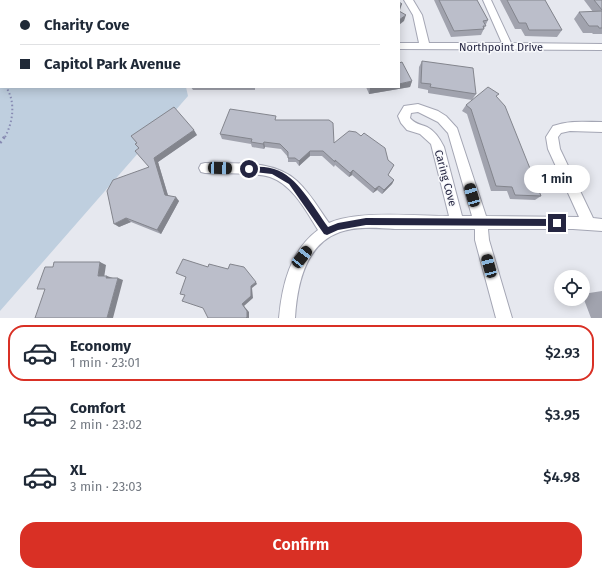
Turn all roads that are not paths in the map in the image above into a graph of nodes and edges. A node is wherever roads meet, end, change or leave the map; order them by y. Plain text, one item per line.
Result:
1 (408, 0) edge
2 (487, 0) edge
3 (400, 46) edge
4 (425, 46) junction
5 (508, 47) junction
6 (602, 47) edge
7 (602, 127) edge
8 (205, 168) dead end
9 (458, 222) junction
10 (480, 223) junction
11 (596, 224) edge
12 (327, 232) junction
13 (287, 318) edge
14 (504, 318) edge

1 - 4 street
2 - 5 street
3 - 4 street, Northpoint Drive
4 - 5 street, Northpoint Drive
5 - 6 street, Northpoint Drive
7 - 11 street
8 - 12 street
9 - 10 street
9 - 10 street, Caring Cove
9 - 12 street
10 - 11 street
10 - 14 street
12 - 13 street

